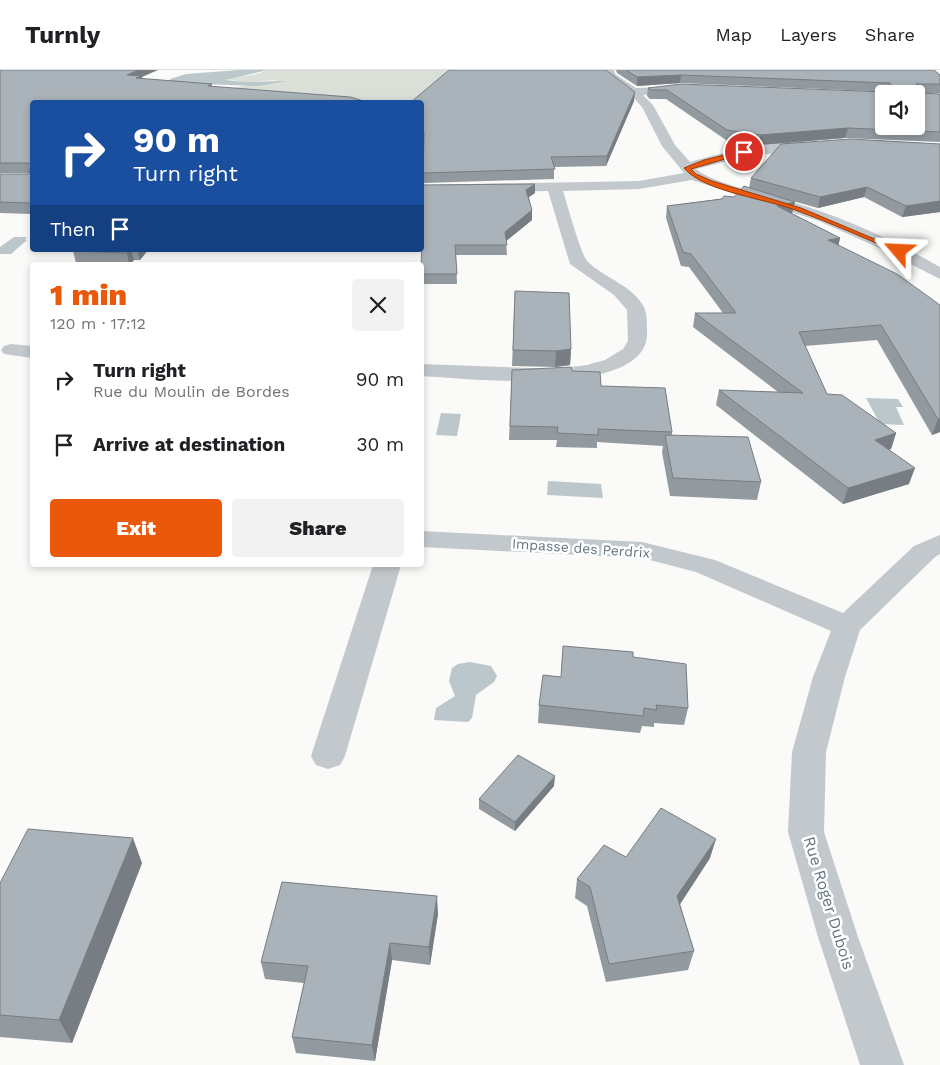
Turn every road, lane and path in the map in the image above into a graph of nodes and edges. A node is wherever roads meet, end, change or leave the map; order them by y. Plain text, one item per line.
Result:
1 (609, 70) edge
2 (698, 88) edge
3 (634, 92) junction
4 (828, 145) edge
5 (690, 172) junction
6 (554, 187) junction
7 (424, 189) edge
8 (940, 274) edge
9 (11, 350) dead end
10 (30, 352) edge
11 (424, 370) edge
12 (424, 539) edge
13 (940, 543) edge
14 (386, 567) edge
15 (847, 626) junction
16 (328, 756) dead end
17 (882, 1065) edge

1 - 3 street
2 - 3 street
3 - 5 street
4 - 5 street
5 - 6 street
5 - 8 street
6 - 7 street
6 - 11 street
9 - 10 street
12 - 15 street, Impasse des Perdrix
13 - 15 street, Rue Roger Dubois
14 - 16 street
15 - 17 street, Rue Roger Dubois

